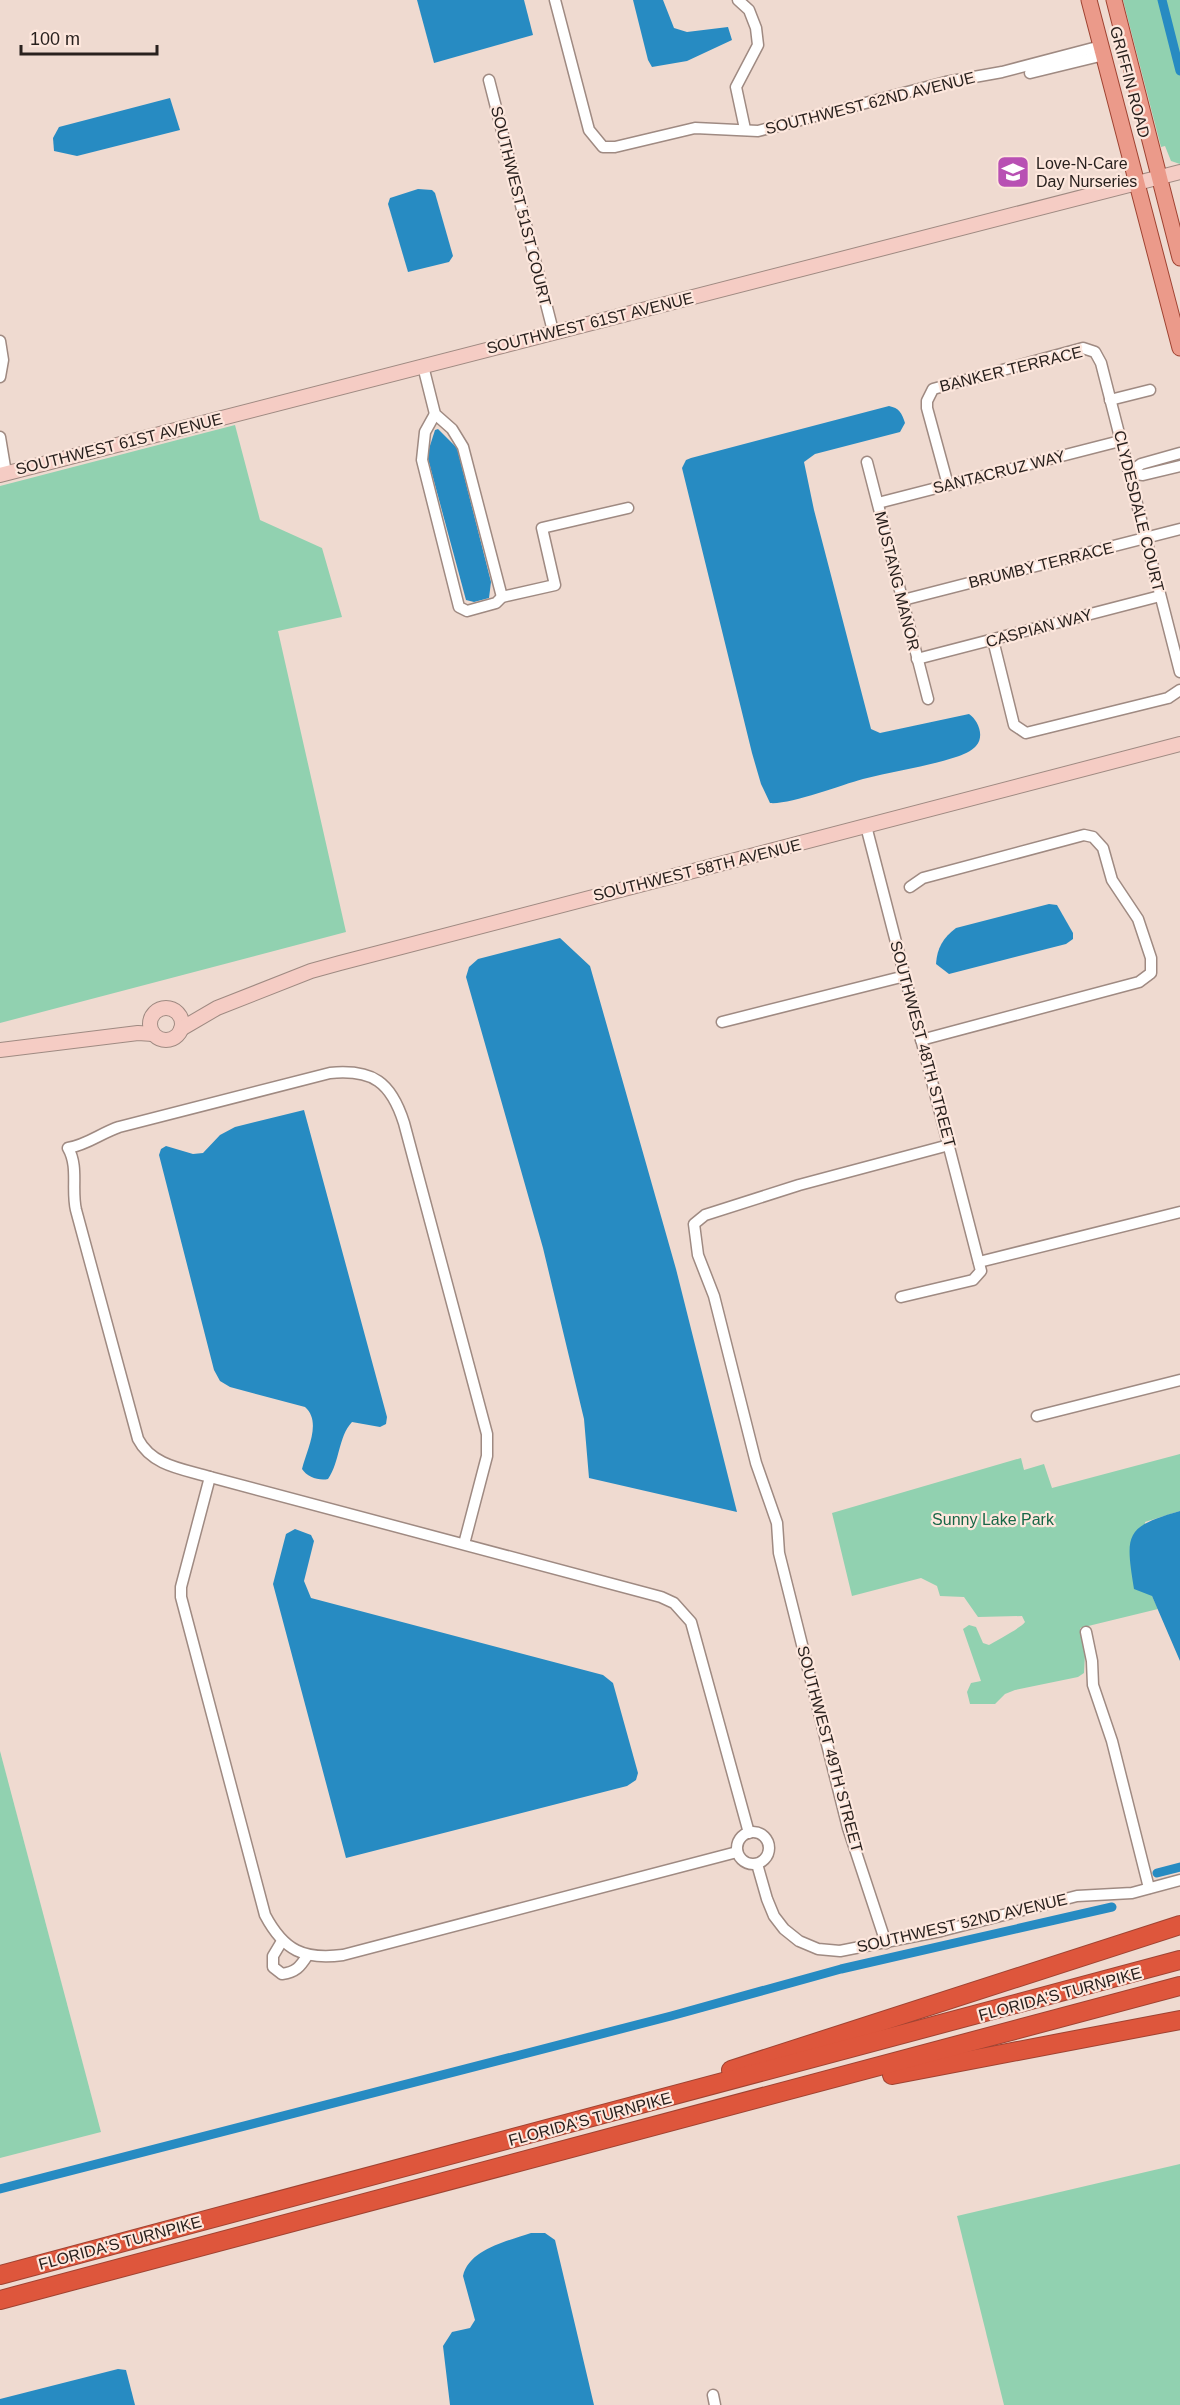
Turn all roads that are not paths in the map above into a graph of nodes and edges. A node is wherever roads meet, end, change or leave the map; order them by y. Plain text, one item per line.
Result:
1 (555, 0) edge
2 (738, 0) edge
3 (1089, 0) edge
4 (1114, 0) edge
5 (1103, 50) junction
6 (489, 80) dead end
7 (745, 129) junction
8 (1180, 172) edge
9 (1159, 178) junction
10 (1137, 183) junction
11 (1180, 258) edge
12 (553, 331) junction
13 (0, 341) edge
14 (1180, 348) edge
15 (1095, 352) joint
16 (423, 366) junction
17 (0, 377) edge
18 (1150, 390) dead end
19 (1110, 400) junction
20 (435, 414) junction
21 (0, 437) edge
22 (1120, 441) junction
23 (1180, 453) edge
24 (867, 462) dead end
25 (1180, 466) edge
26 (1129, 473) junction
27 (3, 474) edge
28 (948, 485) junction
29 (878, 504) junction
30 (628, 508) dead end
31 (1180, 529) edge
32 (1146, 538) junction
33 (1160, 596) junction
34 (502, 597) junction
35 (903, 600) junction
36 (993, 640) junction
37 (1178, 653) edge
38 (917, 659) junction
39 (1180, 672) edge
40 (1180, 690) edge
41 (928, 699) dead end
42 (1180, 744) edge
43 (866, 826) junction
44 (910, 887) dead end
45 (905, 976) junction
46 (217, 1008) junction
47 (175, 1010) junction
48 (151, 1017) junction
49 (723, 1022) dead end
50 (182, 1029) junction
51 (153, 1034) junction
52 (112, 1035) junction
53 (921, 1040) junction
54 (0, 1050) edge
55 (949, 1145) junction
56 (1180, 1212) edge
57 (980, 1262) junction
58 (901, 1297) dead end
59 (1180, 1380) edge
60 (1037, 1416) dead end
61 (210, 1477) junction
62 (464, 1544) junction
63 (1086, 1632) dead end
64 (749, 1833) junction
65 (737, 1852) junction
66 (757, 1864) junction
67 (1180, 1880) edge
68 (1149, 1888) junction
69 (1180, 1925) edge
70 (282, 1941) junction
71 (886, 1943) junction
72 (307, 1956) junction
73 (1180, 1960) edge
74 (1180, 1986) edge
75 (1180, 2020) edge
76 (816, 2084) junction
77 (669, 2098) junction
78 (0, 2276) edge
79 (0, 2301) edge

1 - 7 street, SOUTHWEST 62ND AVENUE
2 - 7 street
3 - 5 main road, GRIFFIN ROAD
4 - 9 main road, GRIFFIN ROAD
5 - 7 street, SOUTHWEST 62ND AVENUE
5 - 10 main road, GRIFFIN ROAD
6 - 12 street, SOUTHWEST 51ST COURT
8 - 9 street, SOUTHWEST 61ST AVENUE
9 - 10 street, SOUTHWEST 61ST AVENUE
9 - 11 main road, GRIFFIN ROAD
10 - 12 street, SOUTHWEST 61ST AVENUE
10 - 14 main road, GRIFFIN ROAD
12 - 16 street, SOUTHWEST 61ST AVENUE
13 - 17 street
15 - 19 street, CLYDESDALE COURT
15 - 28 street, BANKER TERRACE
16 - 20 street
16 - 27 street, SOUTHWEST 61ST AVENUE
18 - 19 street
19 - 22 street, CLYDESDALE COURT
20 - 34 street
20 - 34 street
21 - 27 street
22 - 26 street, CLYDESDALE COURT
22 - 28 street, SANTACRUZ WAY
23 - 26 street
24 - 29 street, MUSTANG MANOR
25 - 26 street
26 - 32 street, CLYDESDALE COURT
28 - 29 street, SANTACRUZ WAY
29 - 35 street, MUSTANG MANOR
30 - 34 street
31 - 32 street, BRUMBY TERRACE
32 - 33 street, CLYDESDALE COURT
32 - 35 street, BRUMBY TERRACE
33 - 36 street, CASPIAN WAY
33 - 37 street, CLYDESDALE COURT
35 - 38 street, MUSTANG MANOR
36 - 38 street, CASPIAN WAY
36 - 40 street
37 - 39 street, CLYDESDALE COURT
38 - 41 street, MUSTANG MANOR
42 - 43 street, SOUTHWEST 58TH AVENUE
43 - 45 street, SOUTHWEST 48TH STREET
43 - 46 street, SOUTHWEST 58TH AVENUE
44 - 53 street
45 - 49 street
45 - 53 street, SOUTHWEST 48TH STREET
46 - 47 street, SOUTHWEST 58TH AVENUE
46 - 50 street, SOUTHWEST 58TH AVENUE
47 - 48 street
47 - 50 street
48 - 51 street
48 - 52 street
50 - 51 street
51 - 52 street
52 - 54 street
53 - 55 street, SOUTHWEST 48TH STREET
55 - 57 street, SOUTHWEST 48TH STREET
55 - 71 street, SOUTHWEST 49TH STREET
56 - 57 street
57 - 58 street
59 - 60 street
61 - 62 street
61 - 62 street
61 - 70 street
62 - 64 street
63 - 68 street
64 - 65 street
64 - 66 street
65 - 66 street
65 - 72 street
66 - 71 street, SOUTHWEST 52ND AVENUE
67 - 68 street, SOUTHWEST 52ND AVENUE
68 - 71 street, SOUTHWEST 52ND AVENUE
69 - 77 highway
70 - 72 street
70 - 72 street
73 - 77 highway, FLORIDA'S TURNPIKE
74 - 76 highway, FLORIDA'S TURNPIKE
75 - 76 highway
76 - 79 highway, FLORIDA'S TURNPIKE
77 - 78 highway, FLORIDA'S TURNPIKE

